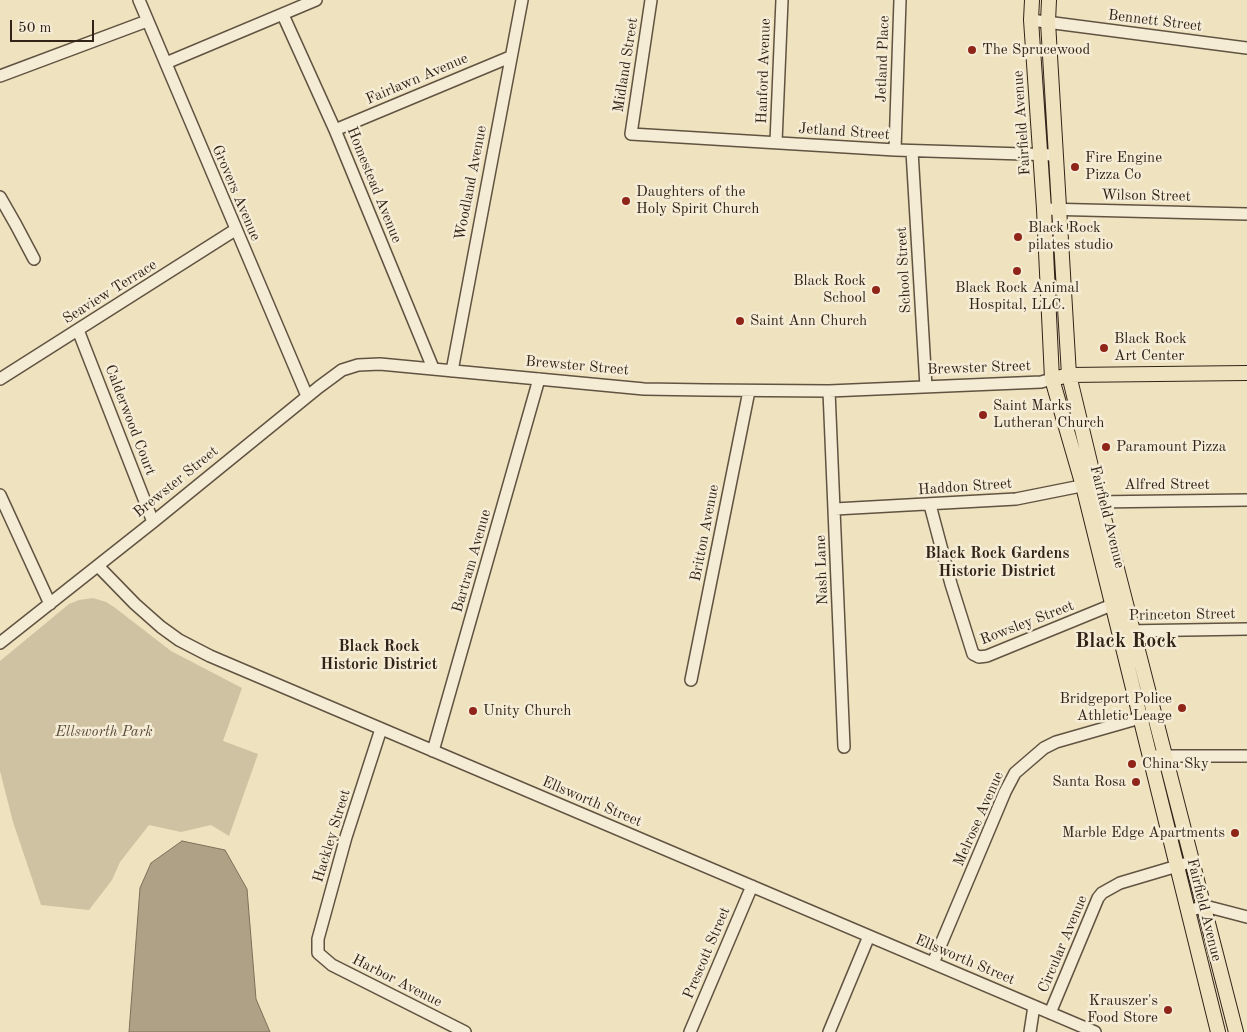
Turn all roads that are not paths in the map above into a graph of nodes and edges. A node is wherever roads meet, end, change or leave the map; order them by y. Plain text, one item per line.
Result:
1 (138, 0) edge
2 (316, 0) edge
3 (522, 0) edge
4 (651, 0) edge
5 (782, 0) edge
6 (900, 0) edge
7 (1032, 0) edge
8 (1050, 0) edge
9 (283, 15) junction
10 (1031, 20) junction
11 (148, 21) junction
12 (1048, 22) junction
13 (1247, 48) edge
14 (510, 56) junction
15 (166, 62) junction
16 (0, 76) edge
17 (335, 130) junction
18 (631, 134) joint
19 (776, 142) junction
20 (895, 150) junction
21 (912, 151) junction
22 (1055, 154) junction
23 (1041, 155) junction
24 (0, 197) edge
25 (1044, 209) junction
26 (1059, 209) junction
27 (1247, 214) edge
28 (235, 230) junction
29 (34, 259) dead end
30 (78, 330) junction
31 (432, 368) junction
32 (452, 371) junction
33 (1247, 373) edge
34 (1069, 375) junction
35 (0, 378) edge
36 (540, 379) junction
37 (1052, 380) junction
38 (926, 386) junction
39 (749, 391) junction
40 (829, 391) junction
41 (307, 396) junction
42 (1089, 484) junction
43 (0, 495) edge
44 (1247, 500) edge
45 (1094, 502) junction
46 (930, 505) junction
47 (835, 509) junction
48 (153, 522) junction
49 (98, 566) junction
50 (1125, 599) junction
51 (50, 604) junction
52 (1113, 606) junction
53 (1247, 630) edge
54 (1118, 631) junction
55 (1133, 631) junction
56 (0, 643) edge
57 (691, 680) dead end
58 (1154, 714) junction
59 (1140, 718) junction
60 (381, 729) junction
61 (844, 747) dead end
62 (433, 751) junction
63 (1150, 756) junction
64 (1166, 756) junction
65 (1247, 756) edge
66 (1192, 862) junction
67 (1177, 866) junction
68 (752, 886) junction
69 (1205, 906) junction
70 (1188, 911) junction
71 (1247, 917) edge
72 (870, 936) junction
73 (318, 953) joint
74 (933, 963) junction
75 (1034, 1006) junction
76 (1050, 1013) junction
77 (442, 1027) edge
78 (465, 1032) edge
79 (690, 1032) edge
80 (829, 1032) edge
81 (1030, 1032) edge
82 (1096, 1032) edge
83 (1218, 1032) edge
84 (1236, 1032) edge

1 - 11 street, Grovers Avenue
2 - 9 street
3 - 14 street, Woodland Avenue
4 - 18 street, Midland Street
5 - 19 street, Hanford Avenue
6 - 20 street, Jetland Place
7 - 10 main road, Fairfield Avenue
8 - 12 main road, Fairfield Avenue
9 - 15 street
9 - 17 street, Homestead Avenue
10 - 12 street, Bennett Street
10 - 23 main road, Fairfield Avenue
11 - 15 street, Grovers Avenue
11 - 16 street
12 - 13 street, Bennett Street
12 - 22 main road, Fairfield Avenue
14 - 17 street, Fairlawn Avenue
14 - 32 street, Woodland Avenue
15 - 28 street, Grovers Avenue
17 - 31 street, Homestead Avenue
18 - 19 street, Jetland Street
19 - 20 street, Jetland Street
20 - 21 street, Jetland Street
21 - 23 street, Jetland Street
21 - 38 street, School Street
22 - 23 street, Jetland Street
22 - 26 main road, Fairfield Avenue
23 - 25 main road, Fairfield Avenue
24 - 29 street
25 - 26 street, Wilson Street
25 - 37 main road, Fairfield Avenue
26 - 27 street, Wilson Street
26 - 34 main road, Fairfield Avenue
28 - 30 street, Seaview Terrace
28 - 41 street, Grovers Avenue
30 - 35 street, Seaview Terrace
30 - 48 street, Calderwood Court
31 - 32 street, Brewster Street
31 - 41 street, Brewster Street
32 - 36 street, Brewster Street
33 - 34 main road, Brewster Street
34 - 37 main road, Brewster Street
34 - 42 main road, Fairfield Avenue
36 - 39 street, Brewster Street
36 - 62 street, Bartram Avenue
37 - 38 street, Brewster Street
37 - 42 main road, Fairfield Avenue
38 - 40 street, Brewster Street
39 - 40 street, Brewster Street
39 - 57 street, Britton Avenue
40 - 47 street, Nash Lane
41 - 48 street, Brewster Street
42 - 45 main road, Fairfield Avenue
42 - 46 street, Haddon Street
43 - 51 street
44 - 45 street, Alfred Street
45 - 50 main road, Fairfield Avenue
45 - 52 main road, Fairfield Avenue
46 - 47 street, Haddon Street
46 - 52 street, Rowsley Street
47 - 61 street, Nash Lane
48 - 49 street, Brewster Street
49 - 51 street, Brewster Street
49 - 60 street, Ellsworth Street
50 - 52 street, Rowsley Street
50 - 55 main road, Fairfield Avenue
51 - 56 street, Brewster Street
52 - 54 main road, Fairfield Avenue
53 - 55 street, Princeton Street
54 - 55 street, Princeton Street
54 - 59 main road, Fairfield Avenue
55 - 58 main road, Fairfield Avenue
58 - 59 street, Melrose Avenue
58 - 64 main road, Fairfield Avenue
59 - 63 main road, Fairfield Avenue
59 - 74 street, Melrose Avenue
60 - 62 street, Ellsworth Street
60 - 73 street, Hackley Street
62 - 68 street, Ellsworth Street
63 - 64 street
63 - 67 main road, Fairfield Avenue
64 - 65 street
64 - 66 main road, Fairfield Avenue
66 - 67 street, Circular Avenue
66 - 69 main road, Fairfield Avenue
67 - 70 main road, Fairfield Avenue
67 - 76 street, Circular Avenue
68 - 72 street, Ellsworth Street
68 - 79 street, Prescott Street
69 - 70 street
69 - 71 street
69 - 84 main road, Fairfield Avenue
70 - 83 main road, Fairfield Avenue
72 - 74 street, Ellsworth Street
72 - 80 street
73 - 77 street, Harbor Avenue
74 - 75 street, Ellsworth Street
75 - 76 street, Ellsworth Street
75 - 81 street
76 - 82 street, Ellsworth Street
77 - 78 street, Harbor Avenue

